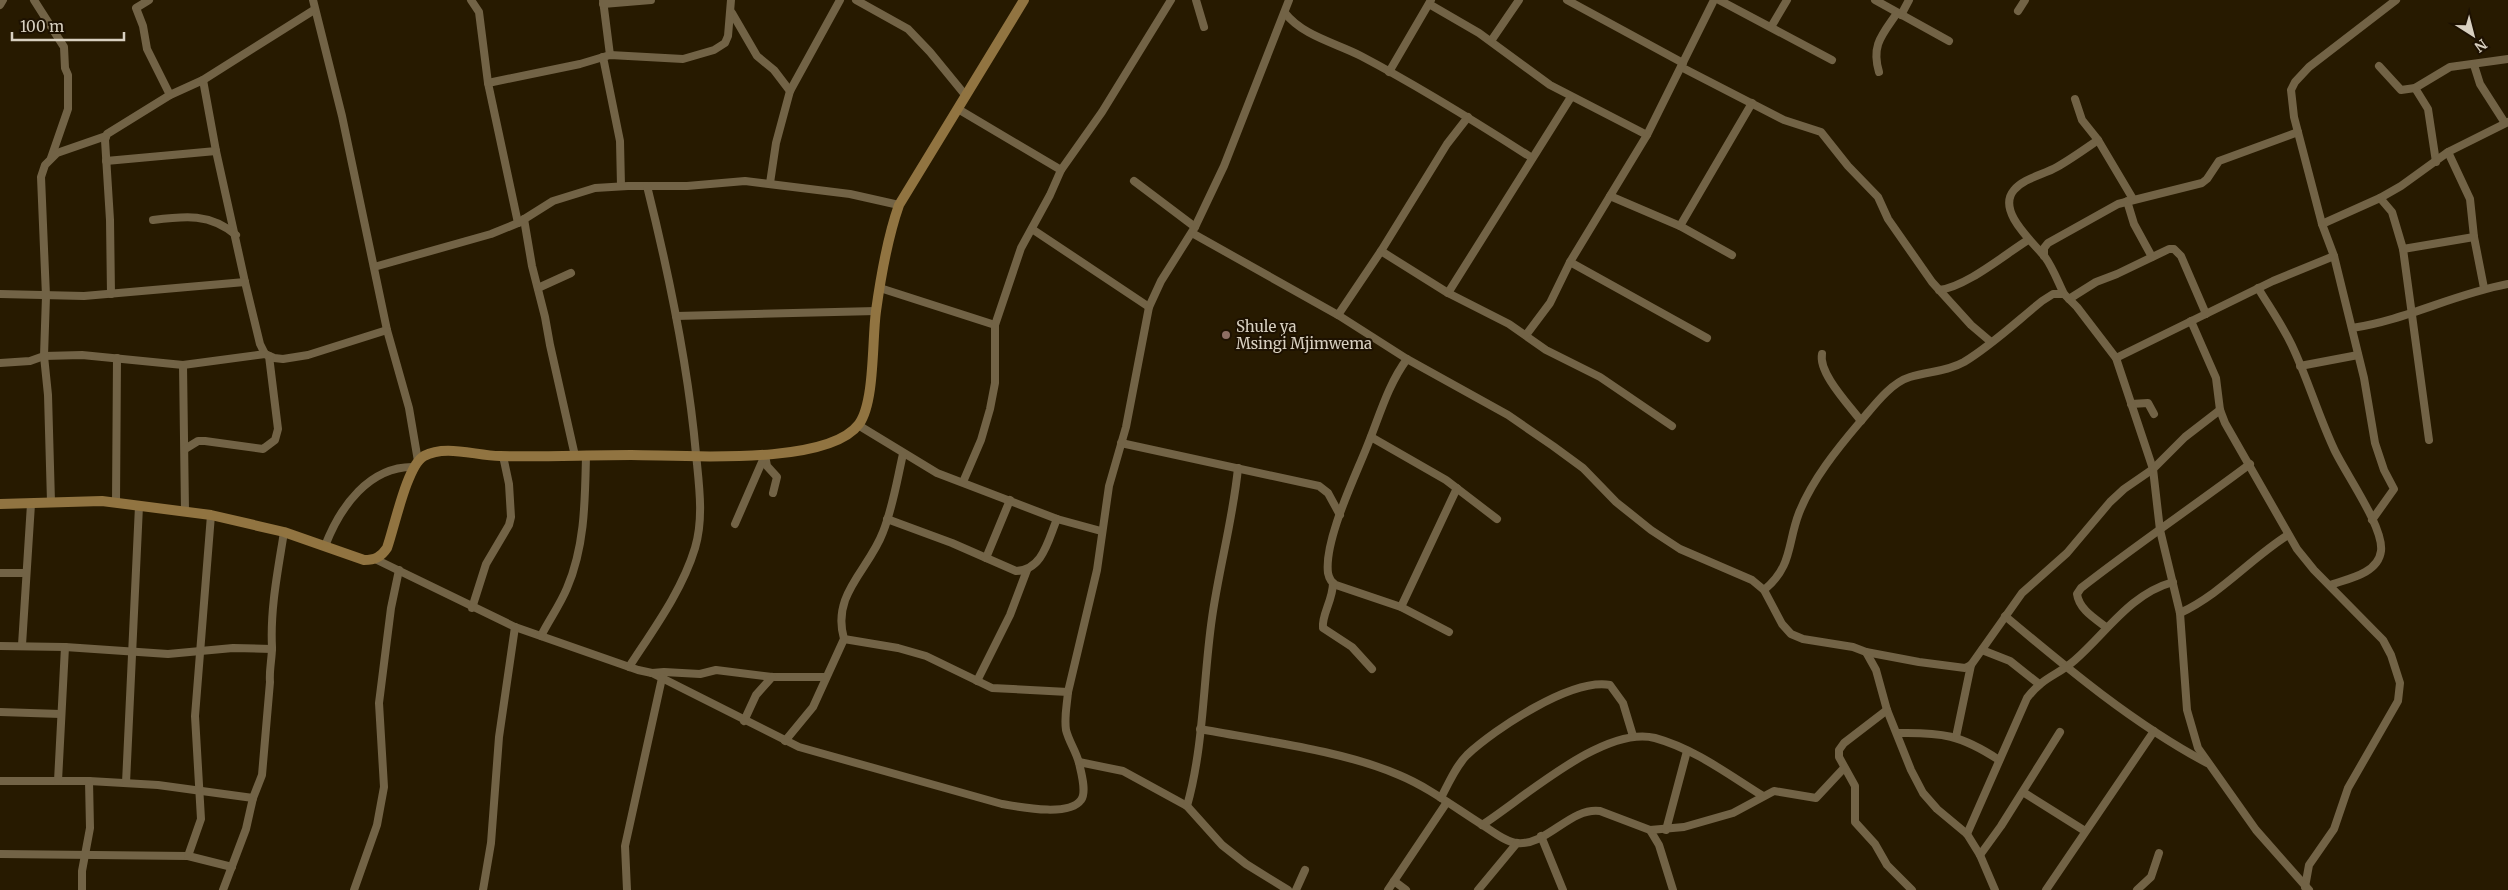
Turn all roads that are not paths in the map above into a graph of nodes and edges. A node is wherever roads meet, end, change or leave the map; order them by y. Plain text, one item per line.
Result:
1 (3, 0) edge
2 (34, 0) edge
3 (149, 0) edge
4 (313, 0) edge
5 (471, 0) edge
6 (651, 0) edge
7 (731, 0) edge
8 (840, 0) edge
9 (856, 0) edge
10 (1024, 0) edge
11 (1171, 0) edge
12 (1196, 0) edge
13 (1289, 0) edge
14 (1520, 0) edge
15 (1567, 0) edge
16 (1714, 0) edge
17 (1719, 0) edge
18 (1787, 0) edge
19 (1875, 0) edge
20 (1909, 0) edge
21 (2025, 0) edge
22 (2396, 0) edge
23 (603, 2) edge
24 (1430, 2) edge
25 (134, 4) edge
26 (0, 5) edge
27 (314, 10) junction
28 (2018, 11) dead end
29 (732, 13) junction
30 (1285, 14) junction
31 (1899, 14) junction
32 (1204, 27) dead end
33 (1771, 27) junction
34 (1491, 41) junction
35 (1948, 42) dead end
36 (607, 56) junction
37 (2508, 59) edge
38 (1832, 60) dead end
39 (1682, 65) junction
40 (2474, 65) junction
41 (2378, 66) dead end
42 (1389, 72) junction
43 (1879, 72) dead end
44 (203, 80) junction
45 (488, 83) junction
46 (2415, 88) junction
47 (790, 91) junction
48 (170, 95) junction
49 (966, 96) junction
50 (1571, 97) junction
51 (2075, 99) dead end
52 (1752, 103) junction
53 (958, 109) junction
54 (1468, 117) junction
55 (2507, 122) edge
56 (2298, 132) junction
57 (1646, 135) junction
58 (106, 136) junction
59 (2098, 140) junction
60 (216, 151) junction
61 (2448, 152) junction
62 (51, 158) junction
63 (1532, 158) junction
64 (106, 161) junction
65 (2436, 162) junction
66 (1061, 170) junction
67 (1134, 181) dead end
68 (770, 183) junction
69 (621, 186) junction
70 (647, 186) junction
71 (1610, 196) junction
72 (2380, 198) junction
73 (2130, 200) junction
74 (898, 205) junction
75 (153, 220) dead end
76 (521, 221) junction
77 (2322, 224) junction
78 (1680, 226) junction
79 (1032, 229) junction
80 (1194, 230) junction
81 (236, 235) junction
82 (2474, 238) junction
83 (2028, 240) junction
84 (2403, 249) junction
85 (1381, 251) junction
86 (1732, 255) dead end
87 (2044, 256) junction
88 (2334, 256) junction
89 (2152, 257) junction
90 (1570, 262) junction
91 (374, 267) junction
92 (571, 273) dead end
93 (246, 282) junction
94 (2508, 284) edge
95 (538, 288) junction
96 (880, 288) junction
97 (2258, 288) junction
98 (2484, 288) junction
99 (1939, 290) junction
100 (1448, 293) junction
101 (0, 294) edge
102 (111, 294) junction
103 (46, 296) junction
104 (2067, 297) junction
105 (1150, 307) junction
106 (876, 312) junction
107 (2413, 313) junction
108 (1338, 314) junction
109 (2206, 314) junction
110 (676, 316) junction
111 (2191, 320) junction
112 (995, 325) junction
113 (2352, 328) junction
114 (387, 330) junction
115 (1526, 335) junction
116 (1707, 338) dead end
117 (1991, 342) junction
118 (1822, 354) dead end
119 (267, 355) junction
120 (2358, 355) junction
121 (44, 356) junction
122 (117, 358) junction
123 (2116, 358) junction
124 (1408, 359) junction
125 (0, 362) edge
126 (183, 365) junction
127 (2300, 366) junction
128 (2132, 404) junction
129 (2220, 410) junction
130 (2154, 414) dead end
131 (1861, 421) junction
132 (858, 425) junction
133 (1672, 426) dead end
134 (1371, 437) junction
135 (2429, 440) dead end
136 (1120, 444) junction
137 (185, 449) junction
138 (903, 454) junction
139 (586, 455) junction
140 (697, 455) junction
141 (765, 455) junction
142 (503, 456) junction
143 (575, 456) junction
144 (416, 464) junction
145 (2250, 464) junction
146 (1238, 468) junction
147 (2153, 469) junction
148 (963, 482) junction
149 (1457, 488) junction
150 (773, 493) dead end
151 (1010, 500) junction
152 (51, 502) junction
153 (116, 502) junction
154 (0, 504) edge
155 (31, 504) junction
156 (139, 506) junction
157 (184, 511) junction
158 (211, 515) junction
159 (1340, 515) junction
160 (1057, 518) junction
161 (887, 519) junction
162 (1497, 519) dead end
163 (2372, 520) junction
164 (735, 524) dead end
165 (2160, 530) junction
166 (1101, 531) junction
167 (284, 532) junction
168 (2288, 535) junction
169 (325, 546) junction
170 (986, 558) junction
171 (375, 559) junction
172 (400, 570) junction
173 (1027, 570) junction
174 (0, 573) edge
175 (26, 573) junction
176 (2173, 582) junction
177 (1333, 583) junction
178 (2330, 585) junction
179 (1764, 590) junction
180 (1401, 607) junction
181 (472, 608) junction
182 (2180, 613) junction
183 (2005, 616) junction
184 (515, 627) junction
185 (2106, 627) junction
186 (1449, 632) dead end
187 (541, 636) junction
188 (844, 639) junction
189 (22, 645) junction
190 (0, 646) edge
191 (66, 647) junction
192 (200, 649) junction
193 (272, 649) junction
194 (1982, 650) junction
195 (132, 652) junction
196 (1866, 652) junction
197 (1971, 665) junction
198 (2067, 666) junction
199 (629, 667) junction
200 (1372, 669) dead end
201 (652, 673) junction
202 (772, 677) junction
203 (826, 677) junction
204 (662, 678) junction
205 (977, 681) junction
206 (2039, 684) junction
207 (1068, 692) junction
208 (1887, 710) junction
209 (0, 712) edge
210 (61, 714) junction
211 (744, 721) junction
212 (1200, 729) junction
213 (2154, 731) junction
214 (2060, 732) dead end
215 (1897, 733) junction
216 (1633, 736) junction
217 (1956, 737) junction
218 (785, 741) junction
219 (1687, 751) junction
220 (2000, 760) junction
221 (1079, 762) junction
222 (2206, 763) junction
223 (1844, 768) junction
224 (0, 781) edge
225 (58, 781) junction
226 (89, 781) junction
227 (126, 784) junction
228 (198, 790) junction
229 (2023, 792) junction
230 (1763, 796) junction
231 (253, 798) junction
232 (1444, 800) junction
233 (1187, 806) junction
234 (1482, 825) junction
235 (1650, 830) junction
236 (1666, 830) junction
237 (2084, 831) junction
238 (1967, 834) junction
239 (1541, 836) junction
240 (1517, 843) junction
241 (2159, 853) dead end
242 (0, 854) edge
243 (1980, 855) junction
244 (86, 856) junction
245 (188, 856) junction
246 (232, 868) junction
247 (1305, 870) dead end
248 (1394, 881) junction
249 (2307, 888) edge
250 (82, 890) edge
251 (223, 890) edge
252 (354, 890) edge
253 (483, 890) edge
254 (628, 890) edge
255 (1288, 890) edge
256 (1296, 890) edge
257 (1388, 890) edge
258 (1406, 890) edge
259 (1478, 890) edge
260 (1563, 890) edge
261 (1673, 890) edge
262 (1912, 890) edge
263 (1994, 890) edge
264 (2046, 890) edge
265 (2137, 890) edge

1 - 26 street
2 - 62 street
3 - 25 street
4 - 27 street
5 - 45 street
6 - 23 street
7 - 29 street
8 - 47 street
9 - 49 street
10 - 49 street
11 - 66 street
12 - 32 street
13 - 30 street
14 - 34 street
15 - 39 street
16 - 39 street
17 - 33 street
18 - 33 street
19 - 31 street
20 - 31 street
21 - 28 street
22 - 56 street
23 - 36 street
24 - 34 street
24 - 42 street
25 - 48 street
27 - 44 street
27 - 91 street
29 - 36 street
29 - 47 street
30 - 42 street
30 - 80 street
31 - 35 street
31 - 43 street
33 - 38 street
34 - 50 street
36 - 45 street
36 - 69 street
37 - 40 street
39 - 52 street
39 - 57 street
40 - 46 street
40 - 55 street
41 - 46 street
42 - 54 street
44 - 48 street
44 - 60 street
45 - 76 street
46 - 65 street
47 - 68 street
48 - 58 street
49 - 53 street
50 - 57 street
50 - 63 street
51 - 59 street
52 - 78 street
52 - 99 street
53 - 66 street
53 - 74 street
54 - 63 street
54 - 85 street
55 - 61 street
56 - 73 street
56 - 77 street
57 - 71 street
58 - 62 street
58 - 64 street
59 - 73 street
59 - 83 street
60 - 64 street
60 - 81 street
61 - 65 street
61 - 82 street
62 - 103 street
63 - 100 street
64 - 102 street
65 - 72 street
66 - 79 street
67 - 80 street
68 - 70 street
68 - 74 street
69 - 70 street
69 - 76 street
70 - 110 street
71 - 78 street
71 - 90 street
72 - 77 street
72 - 84 street
73 - 87 street
73 - 89 street
74 - 96 street
75 - 81 street
76 - 91 street
76 - 95 street
77 - 88 street
78 - 86 street
79 - 105 street
79 - 112 street
80 - 105 street
80 - 108 street
81 - 93 street
82 - 84 street
82 - 98 street
83 - 87 street
83 - 99 street
84 - 107 street
85 - 100 street
85 - 108 street
87 - 104 street
88 - 97 street
88 - 113 street
89 - 104 street
89 - 109 street
90 - 115 street
90 - 116 street
91 - 114 street
92 - 95 street
93 - 102 street
93 - 119 street
94 - 98 street
95 - 143 street
96 - 106 street
96 - 112 street
97 - 109 street
97 - 127 street
98 - 107 street
99 - 117 street
100 - 115 street
101 - 103 street
102 - 103 street
103 - 121 street
104 - 117 street
104 - 123 street
105 - 136 street
106 - 110 street
106 - 132 street
107 - 113 street
107 - 135 street
108 - 124 street
109 - 111 street
110 - 140 street
111 - 123 street
111 - 129 street
112 - 148 street
113 - 120 street
114 - 119 street
114 - 144 street
115 - 133 street
117 - 131 street
118 - 131 street
119 - 126 street
119 - 137 street
120 - 127 street
120 - 163 street
121 - 122 street
121 - 125 street
121 - 152 street
122 - 126 street
122 - 153 street
123 - 128 street
124 - 134 street
124 - 179 street
126 - 137 street
127 - 163 street
128 - 130 street
128 - 147 street
129 - 145 street
129 - 147 street
131 - 179 street
132 - 138 street
132 - 141 street
134 - 149 street
134 - 159 street
136 - 146 street
136 - 166 street
137 - 157 street
138 - 148 street
138 - 161 street
139 - 140 street
139 - 143 street
139 - 187 street
140 - 141 street
140 - 199 street
141 - 150 street
141 - 164 street
142 - 143 street
142 - 144 street
142 - 181 street
144 - 169 street
144 - 171 street
145 - 165 street
145 - 168 street
146 - 159 street
146 - 212 street
147 - 165 street
147 - 183 street
148 - 151 street
149 - 162 street
149 - 180 street
151 - 160 street
151 - 170 street
152 - 153 street
152 - 155 street
153 - 156 street
154 - 155 street
155 - 175 street
156 - 157 street
156 - 195 street
157 - 158 street
158 - 167 street
158 - 192 street
159 - 177 street
160 - 166 street
160 - 173 street
161 - 170 street
161 - 188 street
163 - 178 street
165 - 176 street
165 - 185 street
166 - 207 street
167 - 169 street
167 - 193 street
168 - 178 street
168 - 182 street
169 - 171 street
170 - 173 street
171 - 172 street
172 - 181 street
172 - 252 street
173 - 205 street
174 - 175 street
175 - 189 street
176 - 182 street
176 - 185 street
177 - 180 street
177 - 200 street
178 - 249 street
179 - 196 street
180 - 186 street
181 - 184 street
182 - 222 street
183 - 194 street
183 - 198 street
184 - 187 street
184 - 253 street
185 - 198 street
187 - 199 street
188 - 203 street
188 - 205 street
189 - 190 street
189 - 191 street
191 - 195 street
191 - 210 street
192 - 193 street
192 - 195 street
192 - 228 street
193 - 231 street
194 - 197 street
194 - 206 street
195 - 227 street
196 - 197 street
196 - 208 street
197 - 217 street
198 - 206 street
198 - 213 street
199 - 201 street
201 - 202 street
201 - 204 street
202 - 203 street
202 - 211 street
203 - 218 street
204 - 211 street
204 - 254 street
205 - 207 street
206 - 220 street
207 - 221 street
208 - 215 street
208 - 223 street
209 - 210 street
210 - 225 street
211 - 218 street
212 - 232 street
212 - 233 street
213 - 222 street
213 - 237 street
214 - 229 street
215 - 217 street
215 - 238 street
216 - 219 street
216 - 232 street
216 - 234 street
217 - 220 street
218 - 221 street
219 - 230 street
219 - 236 street
220 - 238 street
221 - 233 street
222 - 249 street
223 - 230 street
223 - 262 street
224 - 225 street
225 - 226 street
226 - 227 street
226 - 244 street
227 - 228 street
228 - 231 street
228 - 245 street
229 - 237 street
229 - 243 street
230 - 236 street
231 - 246 street
232 - 234 street
232 - 248 street
233 - 255 street
234 - 240 street
235 - 236 street
235 - 239 street
235 - 261 street
237 - 264 street
238 - 243 street
239 - 240 street
239 - 260 street
240 - 259 street
241 - 265 street
242 - 244 street
243 - 263 street
244 - 245 street
244 - 250 street
245 - 246 street
246 - 251 street
247 - 256 street
248 - 257 street
248 - 258 street

